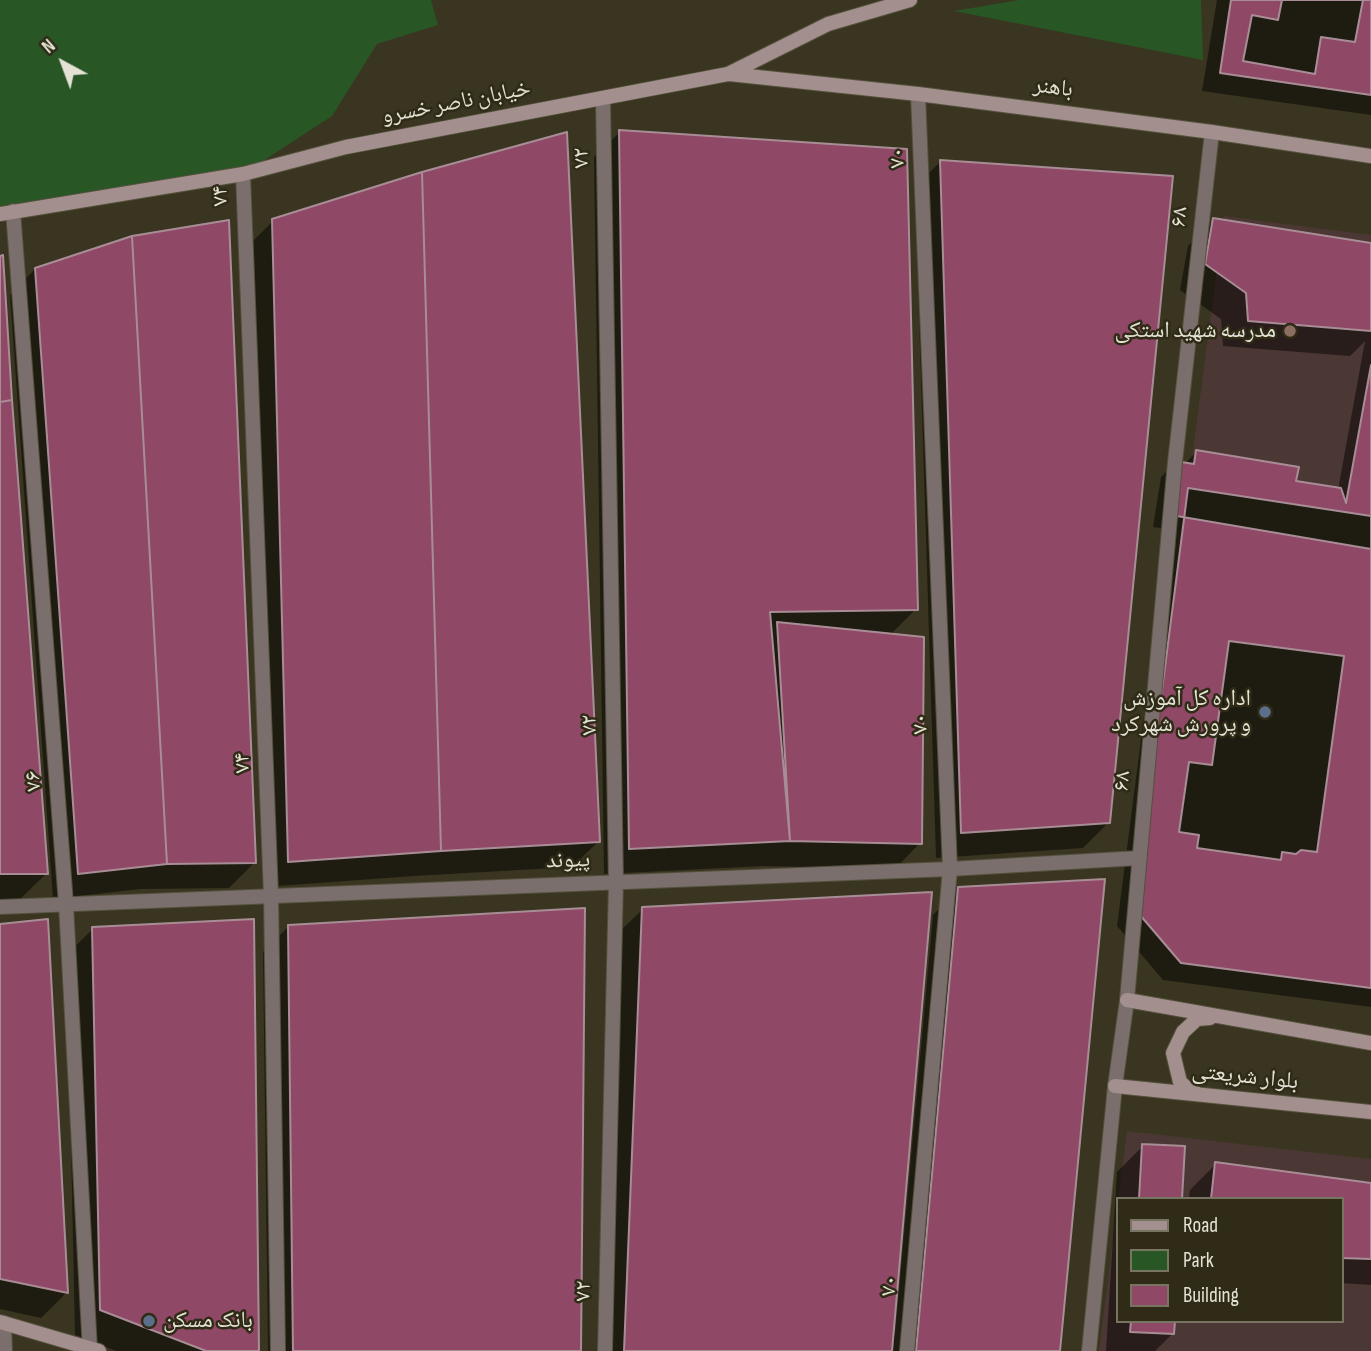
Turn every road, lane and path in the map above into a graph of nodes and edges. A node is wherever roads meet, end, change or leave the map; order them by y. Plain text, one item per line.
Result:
1 (910, 0) edge
2 (728, 74) junction
3 (918, 94) junction
4 (604, 97) junction
5 (1212, 132) junction
6 (1371, 156) edge
7 (243, 174) junction
8 (6, 213) edge
9 (1139, 858) junction
10 (950, 869) junction
11 (616, 882) junction
12 (271, 896) junction
13 (66, 904) junction
14 (0, 907) edge
15 (1126, 1000) junction
16 (1219, 1017) junction
17 (1371, 1043) edge
18 (1115, 1086) junction
19 (1210, 1097) junction
20 (1371, 1112) edge
21 (2, 1323) edge
22 (93, 1350) edge
23 (5, 1351) edge
24 (278, 1351) edge
25 (606, 1351) edge
26 (907, 1351) edge
27 (1089, 1351) edge

1 - 2 main road, خیابان ناصر خسرو
2 - 3 main road, باهنر
2 - 4 main road, خیابان ناصر خسرو
3 - 5 main road, باهنر
3 - 10 street, ۷۰
4 - 7 main road, خیابان ناصر خسرو
4 - 11 street, ۷۲
5 - 6 main road, باهنر
5 - 9 street, ۶۸
7 - 8 main road, خیابان ناصر خسرو
7 - 12 street, ۷۴
8 - 13 street, ۷۶
9 - 10 street, پیوند
9 - 15 street, ۶۸
10 - 11 street, پیوند
10 - 26 street, ۷۰
11 - 12 street, پیوند
11 - 25 street, ۷۲
12 - 13 street, پیوند
12 - 24 street, ۷۴
13 - 14 street, پیوند
13 - 22 street, ۷۶
15 - 16 main road
15 - 18 street, ۶۸
16 - 17 main road
16 - 19 main road
18 - 19 main road, بلوار شریعتی
18 - 27 street, ۶۸
19 - 20 main road, بلوار شریعتی
21 - 22 main road
21 - 23 street

